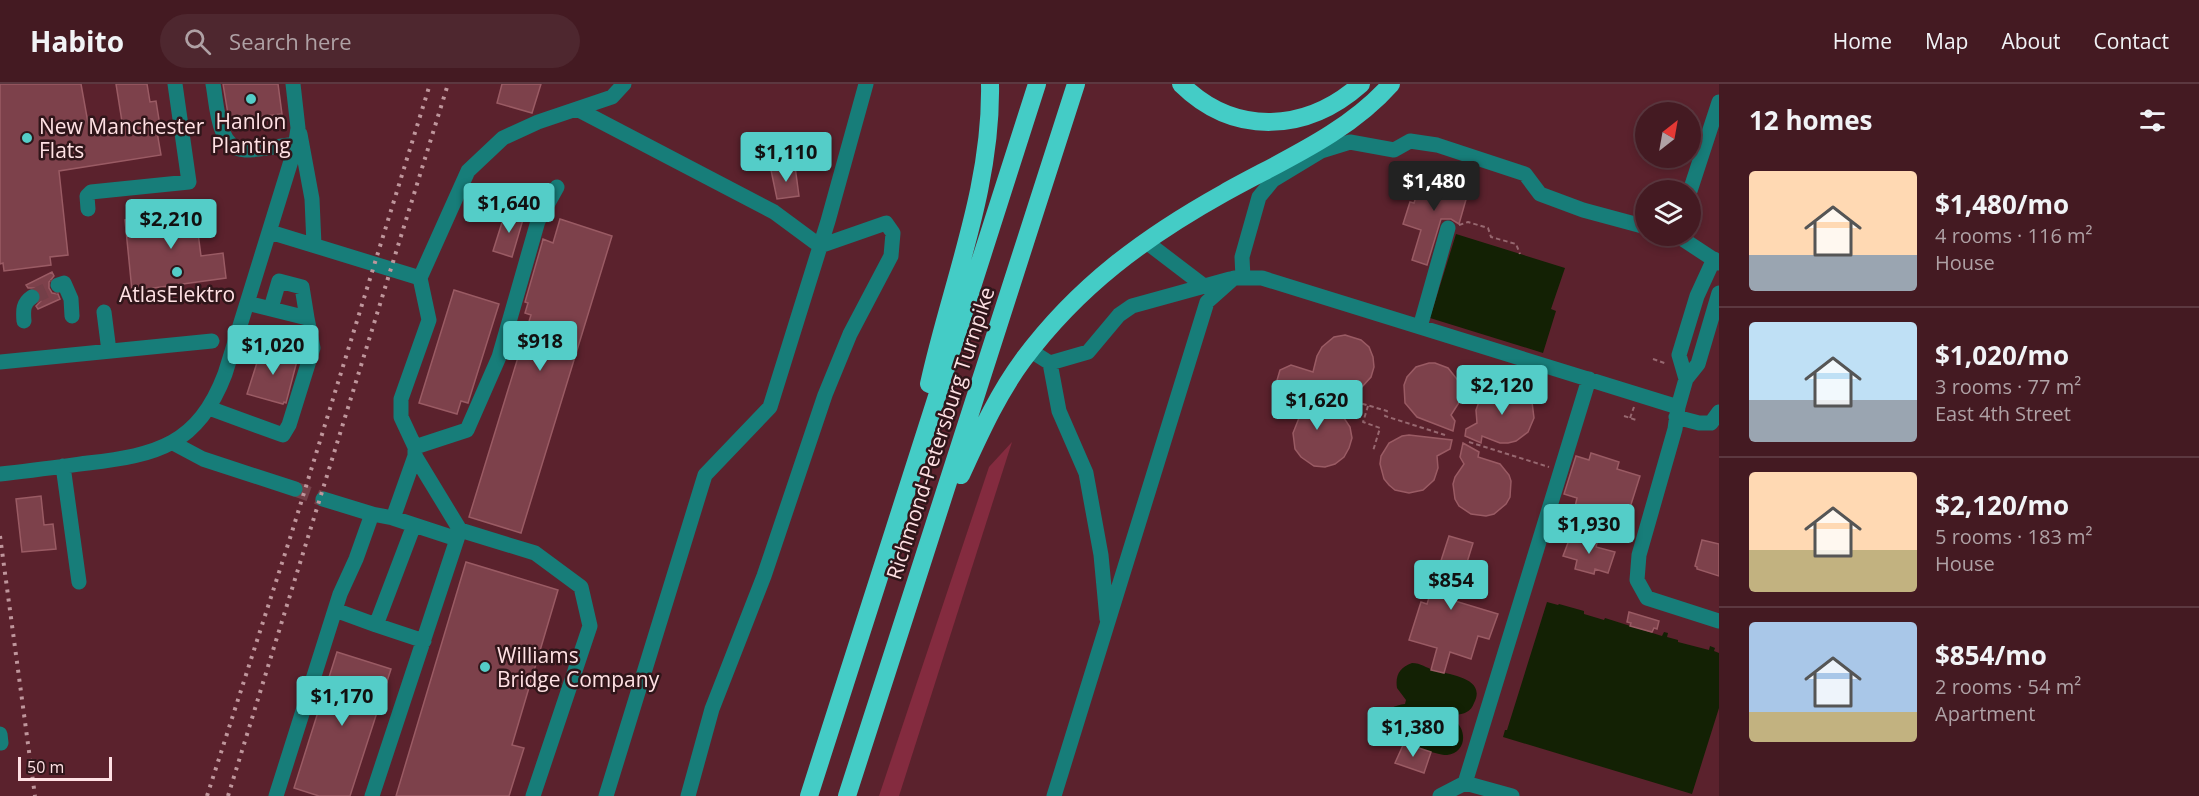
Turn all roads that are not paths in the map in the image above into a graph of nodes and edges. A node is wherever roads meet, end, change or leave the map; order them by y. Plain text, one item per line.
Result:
1 (176, 84) edge
2 (213, 84) edge
3 (294, 84) edge
4 (624, 84) edge
5 (866, 84) edge
6 (990, 84) edge
7 (1037, 84) edge
8 (1076, 84) edge
9 (1181, 84) edge
10 (1362, 84) edge
11 (1391, 84) edge
12 (1719, 102) edge
13 (577, 109) junction
14 (298, 128) junction
15 (296, 144) junction
16 (1694, 180) edge
17 (557, 187) dead end
18 (88, 209) dead end
19 (1635, 224) edge
20 (1448, 228) road end
21 (270, 232) junction
22 (1145, 241) junction
23 (314, 245) junction
24 (820, 246) junction
25 (1693, 246) edge
26 (1716, 261) edge
27 (420, 278) junction
28 (1238, 278) junction
29 (58, 285) dead end
30 (1204, 286) junction
31 (1719, 293) edge
32 (32, 297) dead end
33 (248, 303) junction
34 (271, 308) junction
35 (104, 312) dead end
36 (72, 316) dead end
37 (306, 318) junction
38 (24, 321) dead end
39 (1420, 327) junction
40 (212, 340) dead end
41 (109, 351) junction
42 (1031, 351) junction
43 (0, 363) edge
44 (1050, 363) junction
45 (1686, 379) junction
46 (1589, 380) junction
47 (1677, 412) junction
48 (1719, 412) edge
49 (206, 413) junction
50 (173, 442) junction
51 (415, 452) junction
52 (63, 466) junction
53 (0, 474) edge
54 (295, 489) tunnel mouth
55 (323, 499) tunnel mouth
56 (903, 501) junction
57 (372, 514) junction
58 (393, 518) junction
59 (414, 525) junction
60 (458, 535) junction
61 (918, 577) junction
62 (79, 582) dead end
63 (335, 610) junction
64 (1719, 621) edge
65 (375, 625) junction
66 (1107, 626) junction
67 (423, 642) junction
68 (1466, 783) junction
69 (276, 796) edge
70 (372, 796) edge
71 (533, 796) edge
72 (606, 796) edge
73 (688, 796) edge
74 (809, 796) edge
75 (847, 796) edge
76 (1054, 796) edge
77 (1440, 796) edge
78 (1512, 796) edge

1 - 18 street
2 - 15 street
3 - 14 street
4 - 13 street
5 - 24 street
6 - 56 highway
7 - 56 highway, Richmond-Petersburg Turnpike
8 - 61 highway, Richmond-Petersburg Turnpike
9 - 10 highway
11 - 22 highway
12 - 16 street
13 - 24 street
13 - 27 street
14 - 15 street
14 - 23 street
15 - 21 street
17 - 51 street
19 - 28 street
20 - 39 street
21 - 23 street
21 - 33 street
22 - 30 street
22 - 42 highway
23 - 27 street
24 - 72 street
24 - 73 street
25 - 26 street
26 - 45 street
27 - 51 street
28 - 30 street
28 - 39 street
28 - 66 street
29 - 36 street
30 - 44 street
31 - 45 street
32 - 38 street
33 - 34 street
33 - 49 street
34 - 37 street
34 - 37 street
35 - 41 street
37 - 49 street
39 - 46 street
40 - 41 street
41 - 43 street
42 - 44 street
42 - 61 highway
44 - 66 street
45 - 47 street
46 - 47 street
46 - 68 street
47 - 48 street
47 - 64 street
49 - 50 street
50 - 52 street
50 - 54 street
51 - 58 street
51 - 60 street
52 - 53 street
52 - 62 street
55 - 57 street
56 - 74 highway, Richmond-Petersburg Turnpike
57 - 58 street
57 - 63 street
58 - 59 street
59 - 60 street
59 - 65 street
60 - 67 street
60 - 71 street
61 - 75 highway, Richmond-Petersburg Turnpike
63 - 65 street
63 - 69 street
65 - 67 street
66 - 76 street
67 - 70 street
68 - 77 street
68 - 78 street

